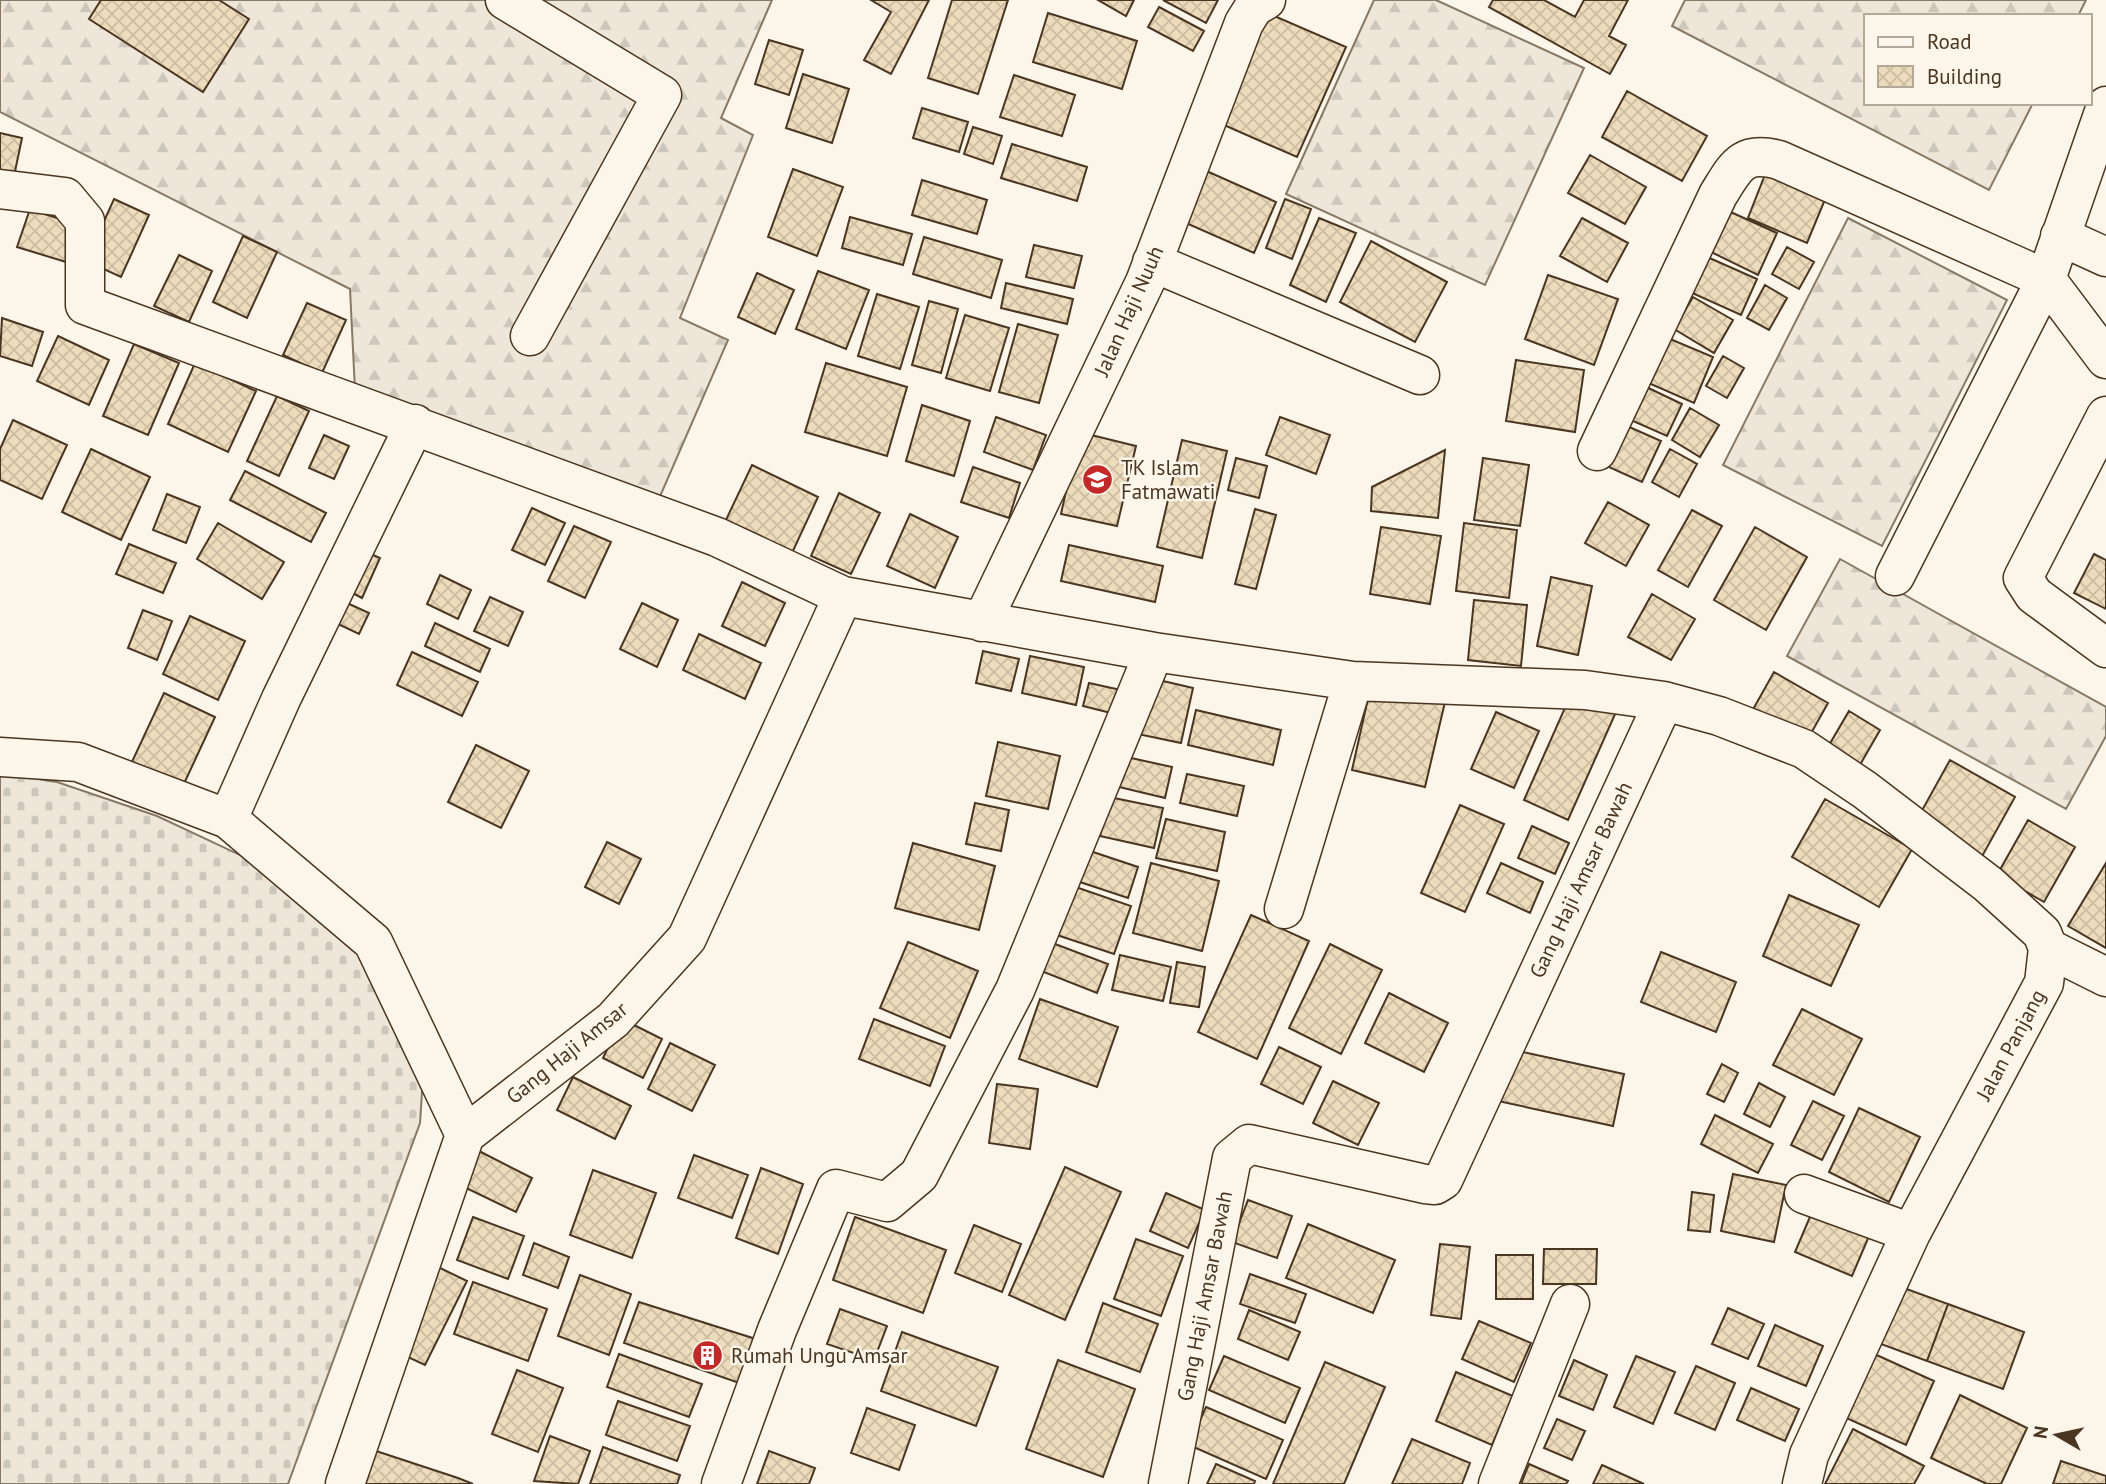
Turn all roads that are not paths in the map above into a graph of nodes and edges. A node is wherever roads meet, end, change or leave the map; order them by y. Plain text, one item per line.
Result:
1 (505, 0) edge
2 (1266, 0) edge
3 (2106, 106) edge
4 (0, 189) edge
5 (2060, 236) junction
6 (2106, 257) edge
7 (1152, 262) junction
8 (2046, 279) junction
9 (530, 337) dead end
10 (2106, 359) edge
11 (1420, 375) dead end
12 (2106, 416) edge
13 (415, 424) junction
14 (1597, 451) dead end
15 (1895, 576) dead end
16 (843, 596) junction
17 (982, 622) junction
18 (2106, 648) edge
19 (1154, 652) junction
20 (1353, 681) junction
21 (1664, 701) junction
22 (0, 757) edge
23 (228, 819) junction
24 (1284, 909) dead end
25 (2048, 948) junction
26 (2106, 977) edge
27 (465, 1135) junction
28 (1804, 1194) dead end
29 (1910, 1233) junction
30 (1570, 1304) dead end
31 (345, 1484) edge
32 (721, 1484) edge
33 (1168, 1484) edge
34 (1498, 1484) edge
35 (1802, 1484) edge

1 - 9 street
2 - 7 street, Jalan Haji Nuuh
3 - 5 street
4 - 13 street
5 - 6 street
5 - 8 street
7 - 11 street
7 - 17 street, Jalan Haji Nuuh
8 - 10 street
8 - 14 street
8 - 15 street
12 - 18 street
13 - 16 street
13 - 23 street
16 - 17 street
16 - 27 street, Gang Haji Amsar
17 - 19 street
19 - 20 street
19 - 32 street
20 - 21 street
20 - 24 street
21 - 25 street
21 - 33 street, Gang Haji Amsar Bawah
22 - 23 street
23 - 27 street
25 - 26 street
25 - 29 street, Jalan Panjang
27 - 31 street
28 - 29 street
29 - 35 street, Jalan Panjang
30 - 34 street

